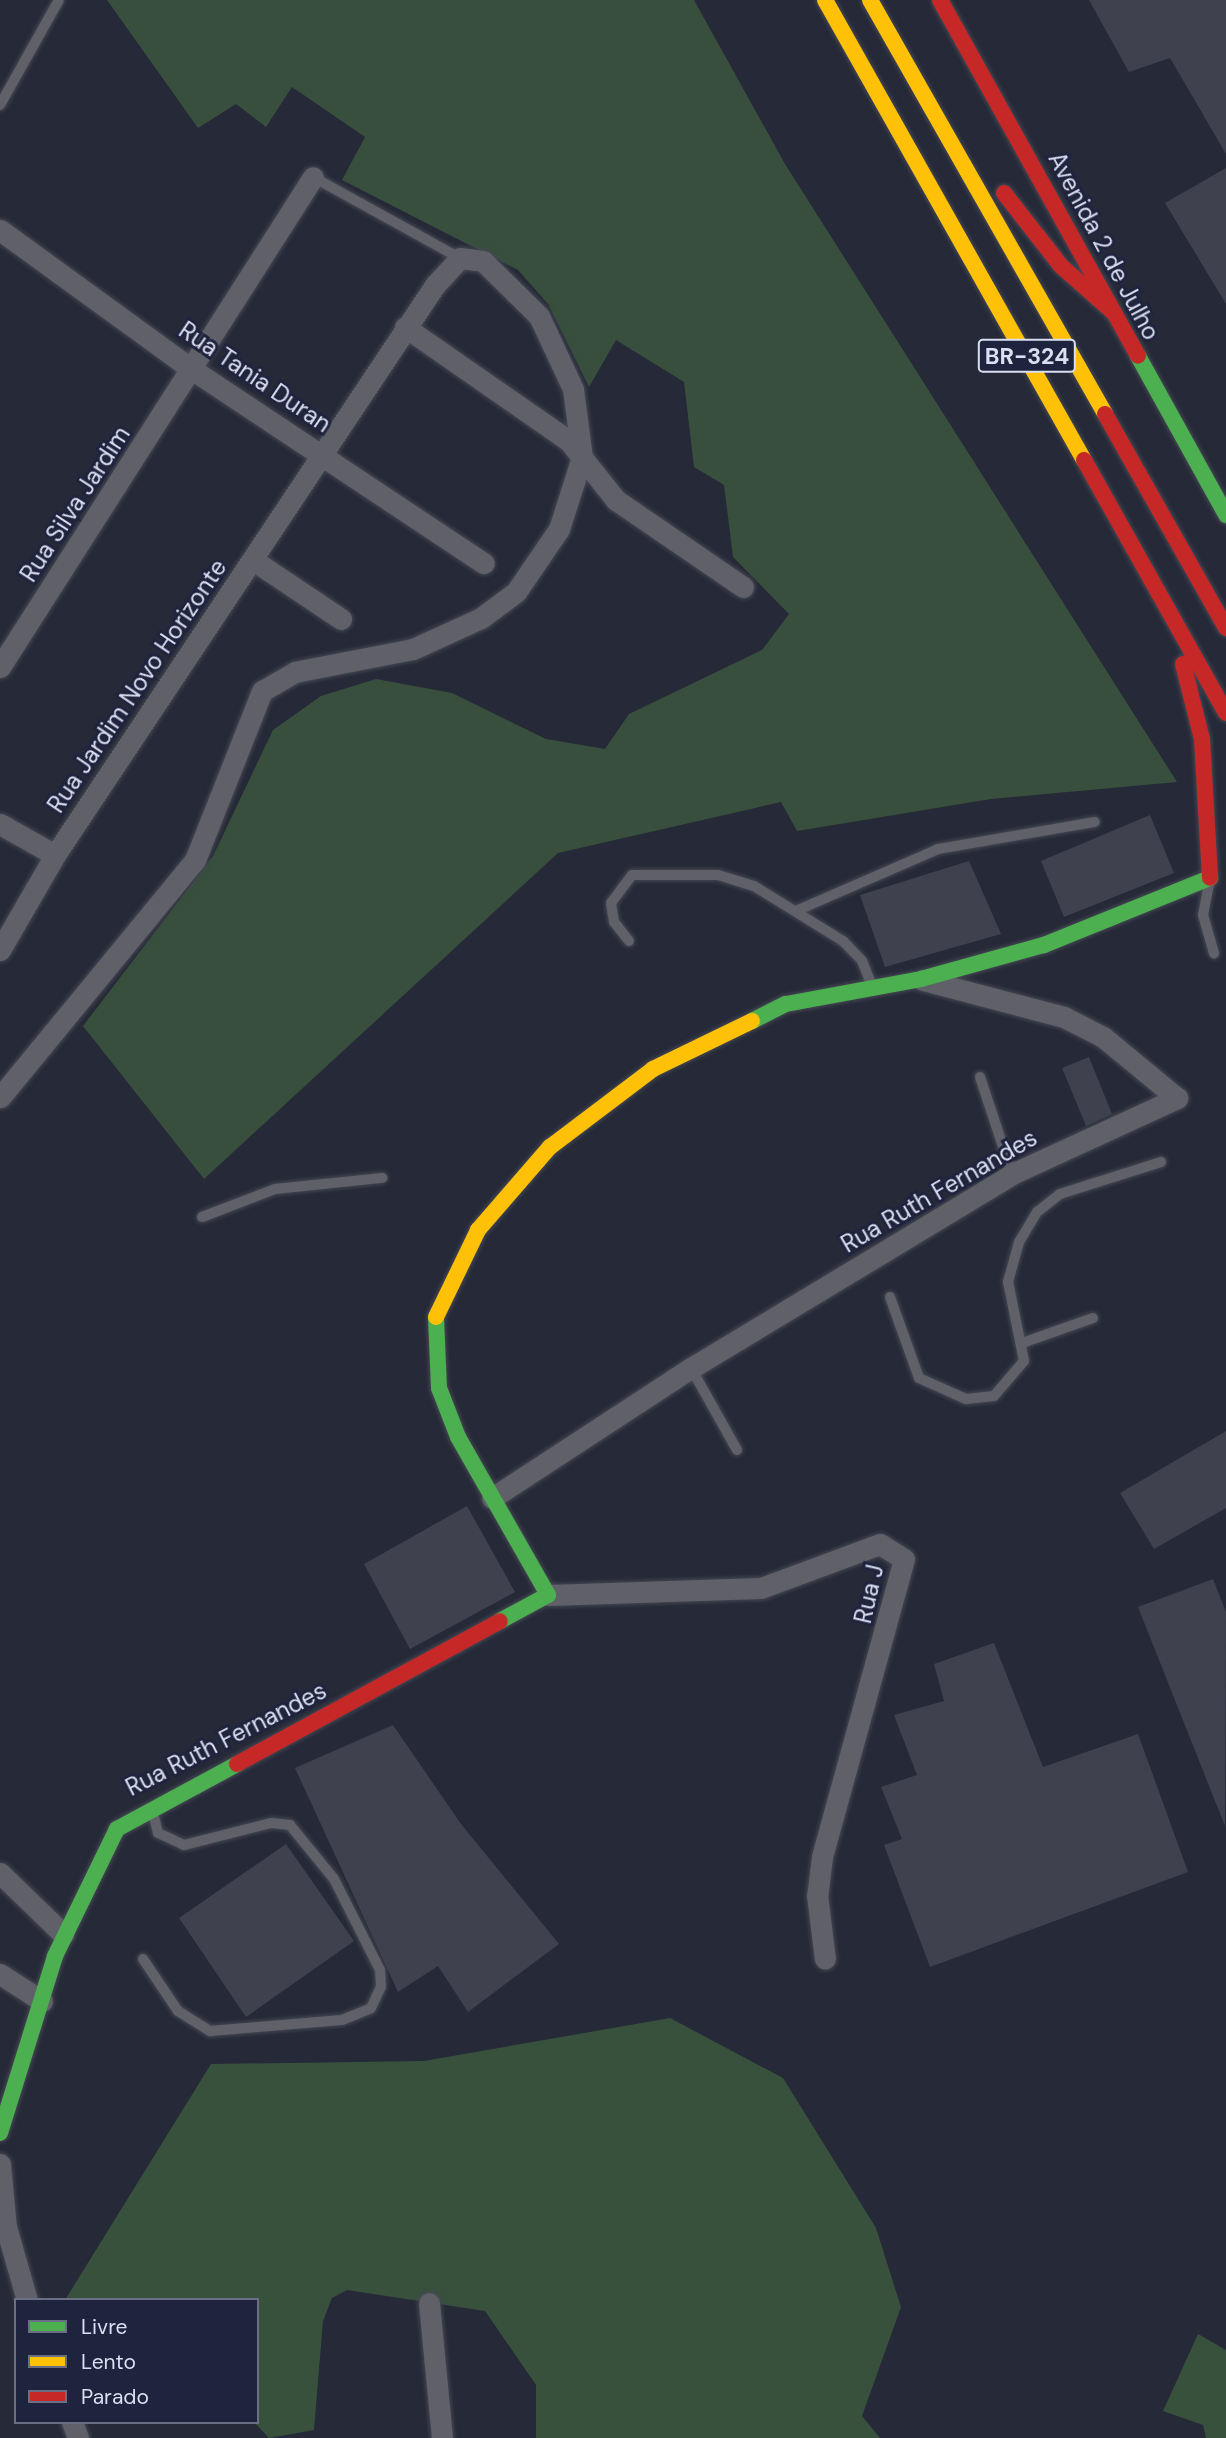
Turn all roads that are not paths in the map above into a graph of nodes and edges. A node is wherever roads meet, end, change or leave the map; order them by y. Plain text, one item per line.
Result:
1 (59, 0) edge
2 (825, 0) edge
3 (870, 0) edge
4 (940, 0) edge
5 (919, 85) junction
6 (0, 105) edge
7 (313, 177) joint
8 (0, 230) edge
9 (460, 258) junction
10 (1113, 312) junction
11 (405, 327) junction
12 (193, 370) junction
13 (320, 452) junction
14 (582, 457) junction
15 (1226, 515) edge
16 (253, 561) junction
17 (484, 563) dead end
18 (1150, 578) junction
19 (743, 587) dead end
20 (341, 620) dead end
21 (1226, 628) edge
22 (0, 667) edge
23 (1226, 713) edge
24 (1095, 821) dead end
25 (0, 824) edge
26 (55, 855) junction
27 (1210, 878) junction
28 (798, 910) junction
29 (629, 940) dead end
30 (0, 950) edge
31 (1214, 953) dead end
32 (921, 979) junction
33 (872, 986) junction
34 (980, 1077) dead end
35 (0, 1097) edge
36 (1161, 1162) dead end
37 (1012, 1174) junction
38 (382, 1178) dead end
39 (202, 1217) dead end
40 (890, 1297) dead end
41 (1093, 1318) dead end
42 (1025, 1342) junction
43 (691, 1368) junction
44 (737, 1450) dead end
45 (492, 1498) junction
46 (548, 1595) junction
47 (151, 1807) junction
48 (0, 1873) edge
49 (63, 1934) junction
50 (143, 1959) dead end
51 (825, 1959) dead end
52 (0, 1974) edge
53 (42, 2001) junction
54 (0, 2133) edge
55 (0, 2164) edge
56 (26, 2298) edge
57 (429, 2303) dead end
58 (442, 2438) edge

1 - 6 lane
2 - 18 main road, BR-324
3 - 5 main road, BR-324
4 - 10 main road, Avenida 2 de Julho
5 - 10 main road
5 - 21 main road, BR-324
7 - 9 lane
7 - 12 street, Rua Silva Jardim
8 - 12 street, Rua Tania Duran
9 - 11 street, Rua Jardim Novo Horizonte
9 - 14 street
10 - 15 main road, Avenida 2 de Julho
11 - 13 street, Rua Jardim Novo Horizonte
11 - 14 street
12 - 13 street, Rua Tania Duran
12 - 22 street, Rua Silva Jardim
13 - 16 street, Rua Jardim Novo Horizonte
13 - 17 street, Rua Tania Duran
14 - 19 street
14 - 35 street
16 - 20 street
16 - 26 street, Rua Jardim Novo Horizonte
18 - 23 main road, BR-324
18 - 27 main road
24 - 28 lane
25 - 26 street
26 - 30 street, Rua Jardim Novo Horizonte
27 - 31 lane
27 - 32 main road, Rua Ruth Fernandes
28 - 29 lane
28 - 33 lane
32 - 33 main road, Rua Ruth Fernandes
32 - 37 street, Rua Ruth Fernandes
33 - 45 main road, Rua Ruth Fernandes
34 - 37 lane
36 - 42 lane
37 - 43 street, Rua Ruth Fernandes
38 - 39 lane
40 - 42 lane
41 - 42 lane
43 - 44 lane
43 - 45 street, Rua Ruth Fernandes
45 - 46 main road, Rua Ruth Fernandes
46 - 47 main road, Rua Ruth Fernandes
46 - 51 street, Rua J
47 - 49 main road, Rua Ruth Fernandes
47 - 50 lane
48 - 49 street
49 - 53 main road, Rua Ruth Fernandes
52 - 53 street
53 - 54 main road, Rua Ruth Fernandes
55 - 56 street
57 - 58 street

